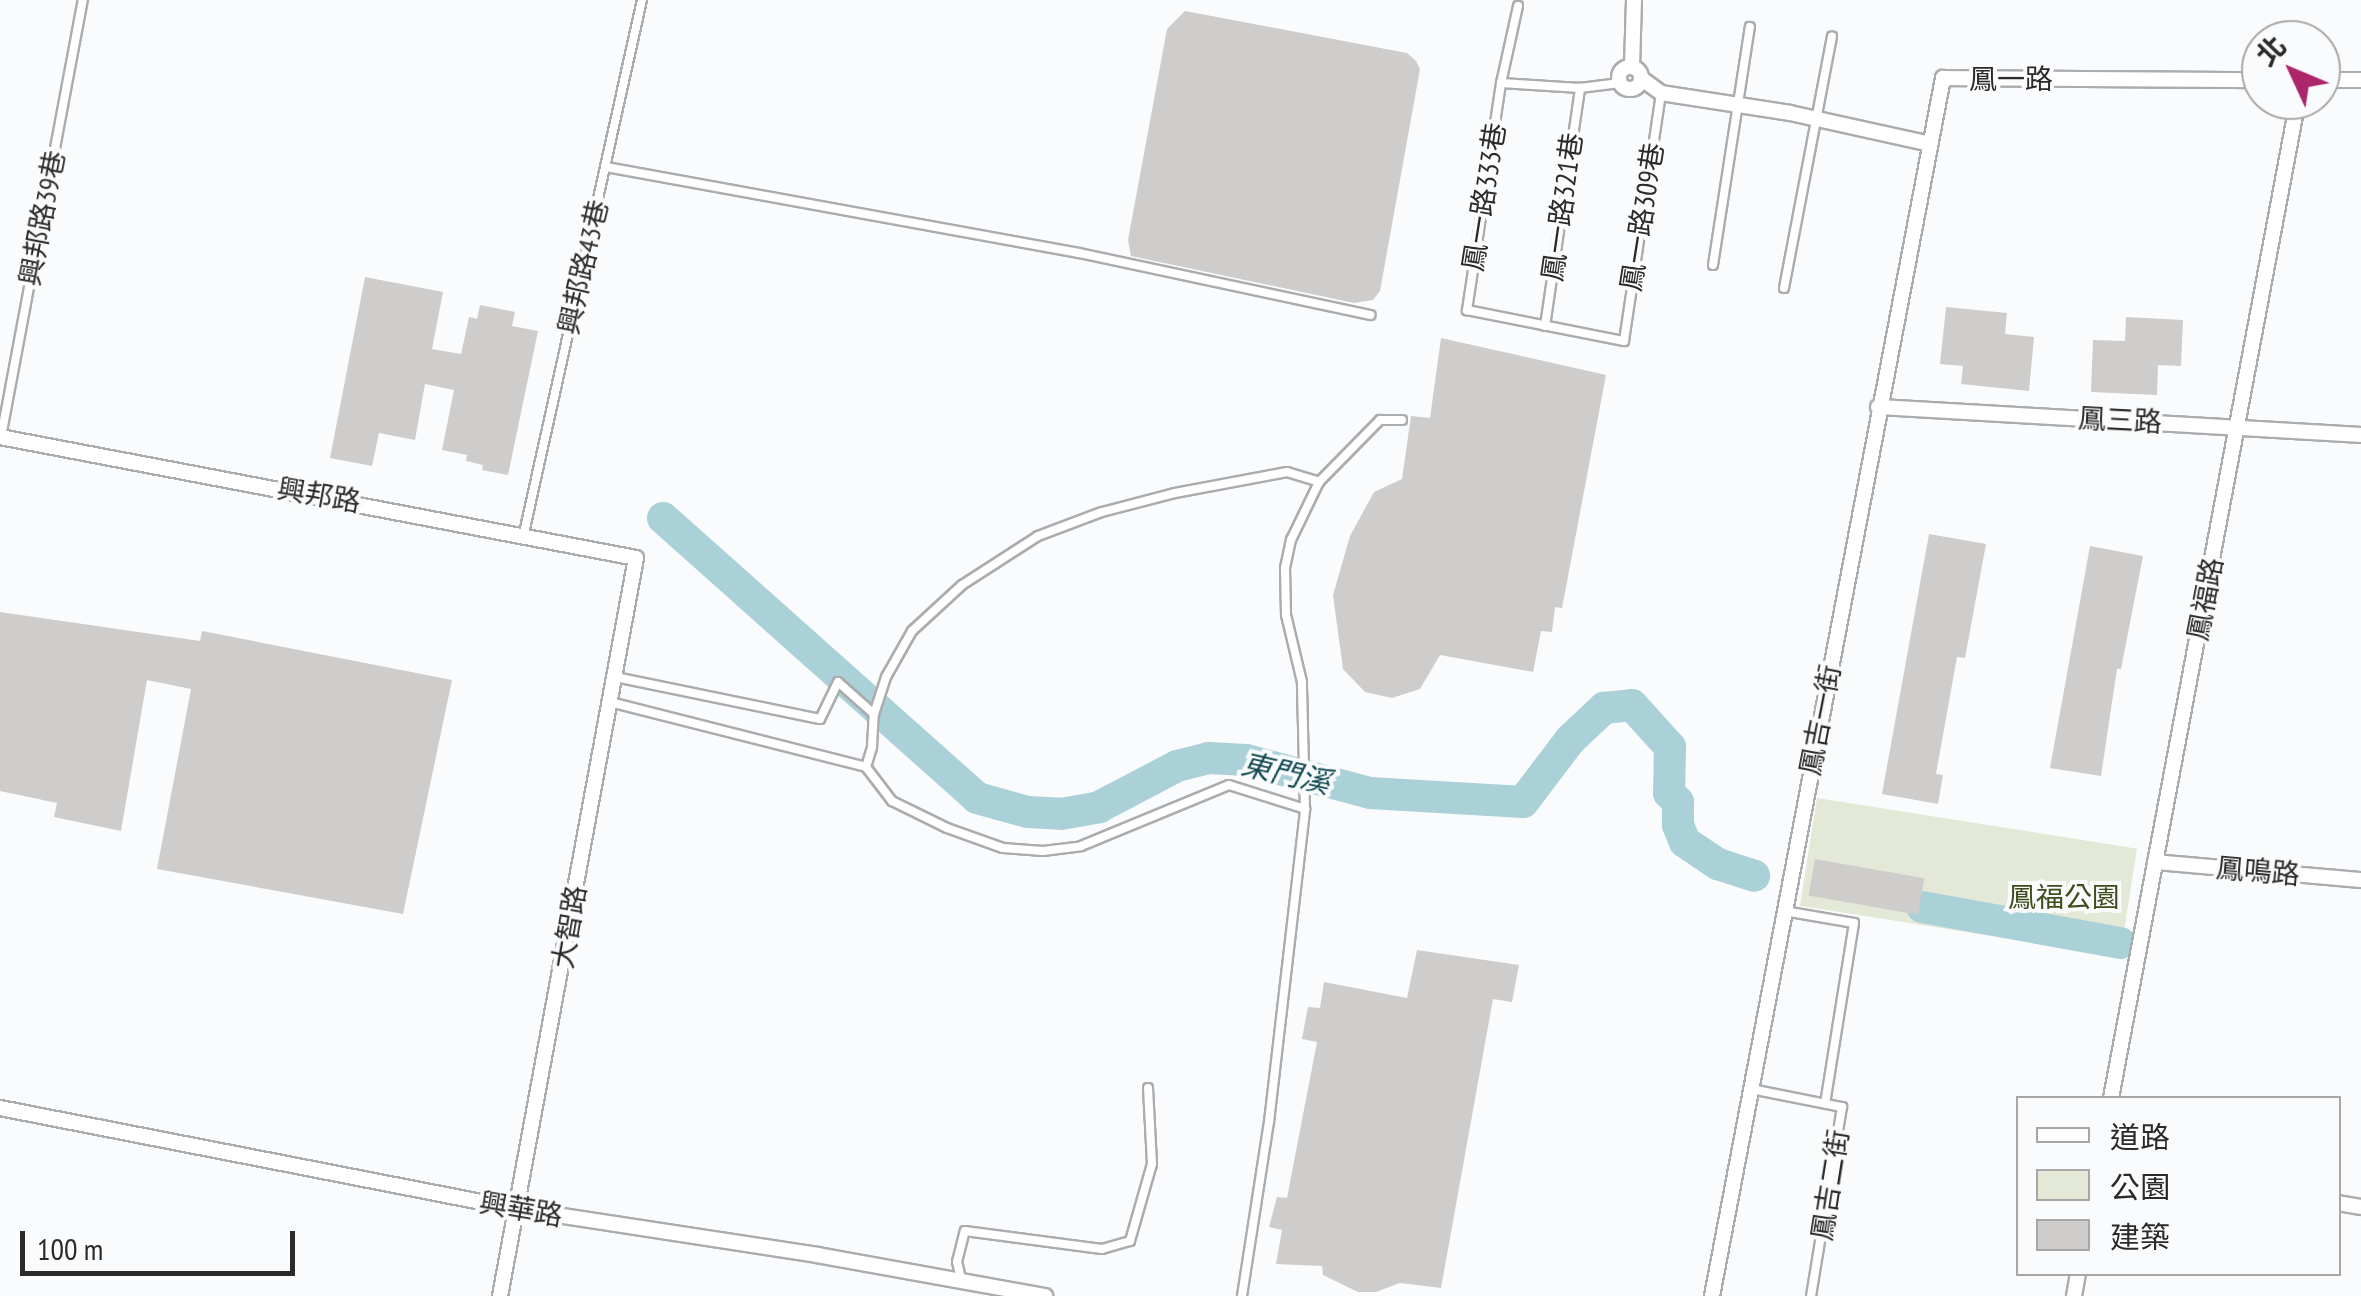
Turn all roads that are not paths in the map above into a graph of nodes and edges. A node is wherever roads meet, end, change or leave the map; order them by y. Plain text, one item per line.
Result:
1 (83, 0) edge
2 (642, 0) edge
3 (1634, 0) edge
4 (1518, 6) dead end
5 (1750, 27) dead end
6 (1832, 37) dead end
7 (1632, 67) junction
8 (1642, 80) junction
9 (2241, 80) edge
10 (1501, 83) junction
11 (1620, 83) junction
12 (1580, 88) junction
13 (1661, 94) junction
14 (1735, 105) junction
15 (1816, 118) junction
16 (2294, 120) edge
17 (1928, 143) junction
18 (606, 167) junction
19 (1713, 265) dead end
20 (1784, 288) dead end
21 (1370, 315) dead end
22 (1545, 326) junction
23 (1878, 407) junction
24 (1402, 420) dead end
25 (2237, 426) junction
26 (2361, 435) edge
27 (0, 437) edge
28 (1319, 482) junction
29 (524, 533) junction
30 (636, 558) joint
31 (615, 677) junction
32 (610, 702) junction
33 (874, 714) junction
34 (866, 767) junction
35 (1305, 809) junction
36 (2156, 862) junction
37 (2361, 880) edge
38 (1785, 907) junction
39 (1148, 1088) dead end
40 (1751, 1089) junction
41 (2111, 1096) edge
42 (1824, 1104) junction
43 (0, 1108) edge
44 (516, 1210) junction
45 (962, 1284) junction
46 (500, 1296) edge
47 (1044, 1296) edge
48 (1242, 1296) edge
49 (1712, 1296) edge
50 (1811, 1296) edge

1 - 27 lane, 興邦路39巷
2 - 18 lane, 興邦路43巷
3 - 7 street
4 - 10 lane
5 - 14 lane
6 - 15 lane
7 - 8 street
7 - 11 street
8 - 11 street
8 - 13 street
9 - 17 street, 鳳一路
10 - 12 lane
10 - 22 lane, 鳳一路333巷
11 - 12 lane
12 - 22 lane, 鳳一路321巷
13 - 14 street
13 - 22 lane, 鳳一路309巷
14 - 15 street
14 - 19 lane
15 - 17 street
15 - 20 lane
16 - 25 street, 鳳福路
17 - 23 street, 鳳吉一街
18 - 21 lane
18 - 29 lane, 興邦路43巷
23 - 25 street, 鳳三路
23 - 38 street, 鳳吉一街
24 - 28 lane
25 - 26 street, 鳳三路
25 - 36 street, 鳳福路
27 - 29 street, 興邦路
28 - 33 lane
28 - 35 lane
29 - 30 street, 興邦路
30 - 31 street, 大智路
31 - 32 street, 大智路
31 - 33 lane
32 - 34 lane
32 - 44 street, 大智路
33 - 34 lane
34 - 35 lane
35 - 48 lane
36 - 37 street, 鳳鳴路
36 - 41 street, 鳳福路
38 - 40 street, 鳳吉一街
38 - 42 lane
39 - 45 lane
40 - 42 lane, 鳳吉二街
40 - 49 street, 鳳吉一街
42 - 50 lane, 鳳吉二街
43 - 44 street, 興華路
44 - 45 street, 興華路
44 - 46 street, 大智路
45 - 47 street, 興華路

